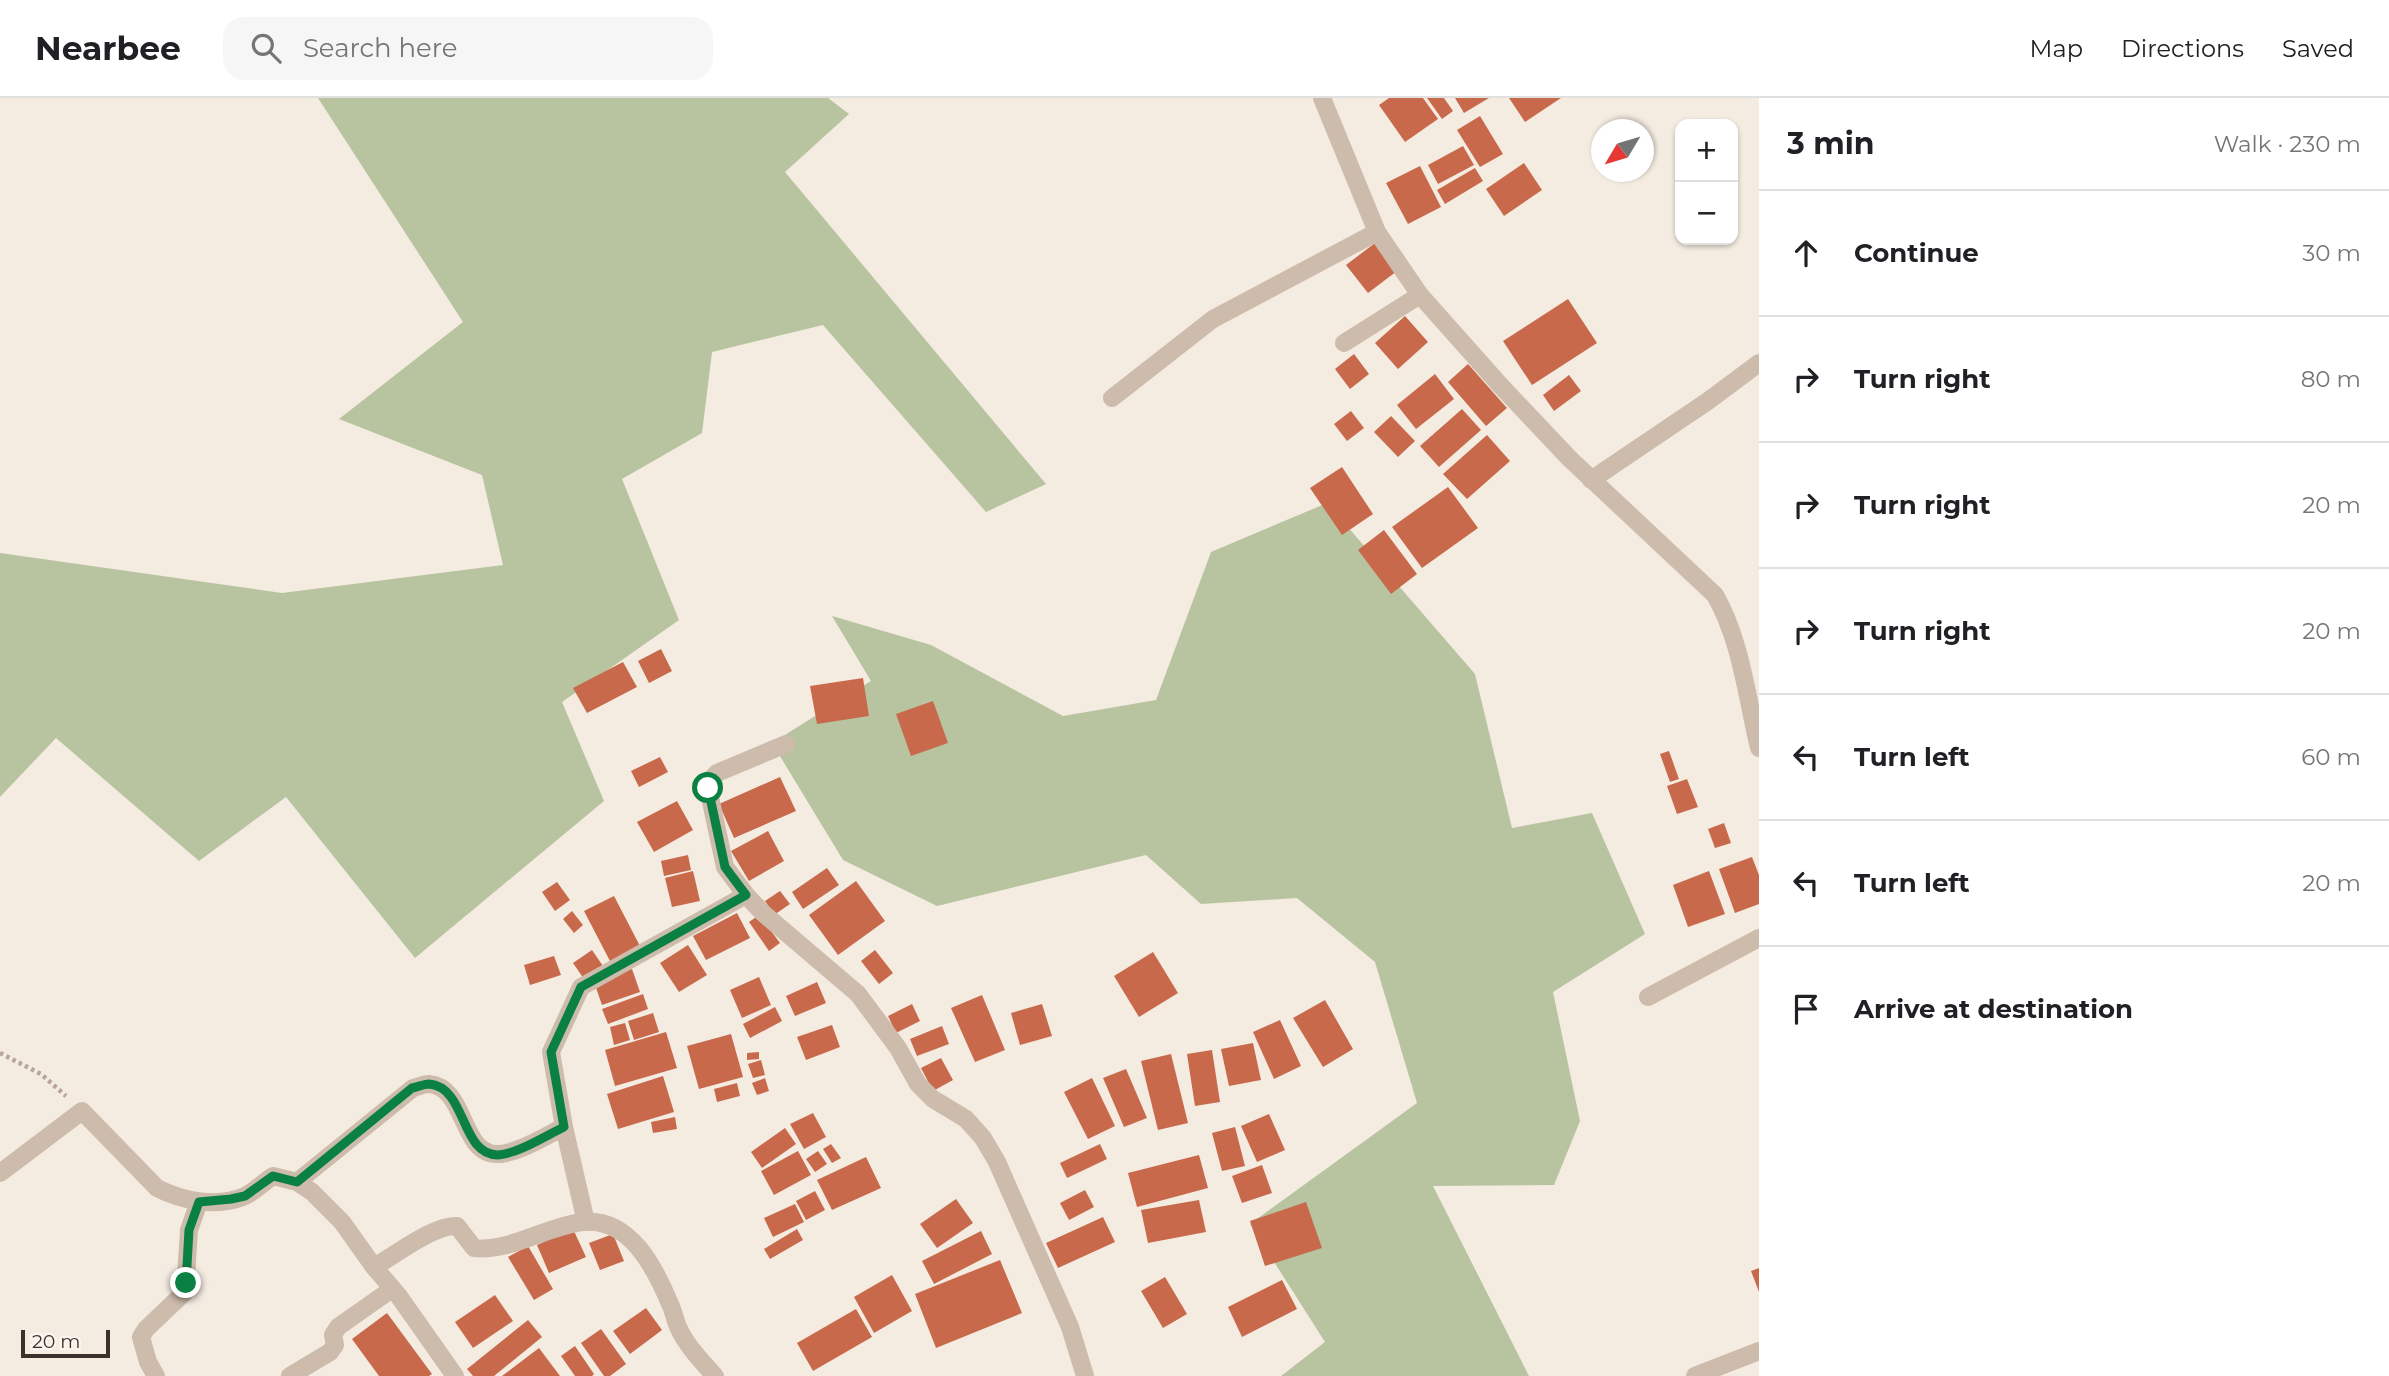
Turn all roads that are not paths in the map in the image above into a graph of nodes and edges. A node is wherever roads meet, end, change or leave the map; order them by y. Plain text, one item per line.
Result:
1 (1322, 98) edge
2 (1377, 232) junction
3 (1420, 295) junction
4 (1344, 343) dead end
5 (1759, 363) edge
6 (1112, 398) dead end
7 (1591, 480) junction
8 (786, 744) dead end
9 (1759, 748) edge
10 (746, 895) junction
11 (1759, 937) edge
12 (1648, 998) dead end
13 (564, 1127) junction
14 (0, 1174) edge
15 (297, 1182) junction
16 (199, 1202) junction
17 (586, 1222) junction
18 (374, 1268) junction
19 (392, 1289) junction
20 (1759, 1351) edge
21 (156, 1376) edge
22 (290, 1376) edge
23 (455, 1376) edge
24 (715, 1376) edge
25 (1085, 1376) edge
26 (1695, 1376) edge

1 - 2 street
2 - 3 street
2 - 6 street
3 - 4 street
3 - 7 street
5 - 7 street
7 - 9 street
8 - 10 street
10 - 13 street
10 - 25 street
11 - 12 street
13 - 15 street
13 - 17 street
14 - 16 street
15 - 16 street
15 - 18 street
16 - 21 street
17 - 18 street
17 - 24 street
18 - 19 street
19 - 22 street
19 - 23 street
20 - 26 street

